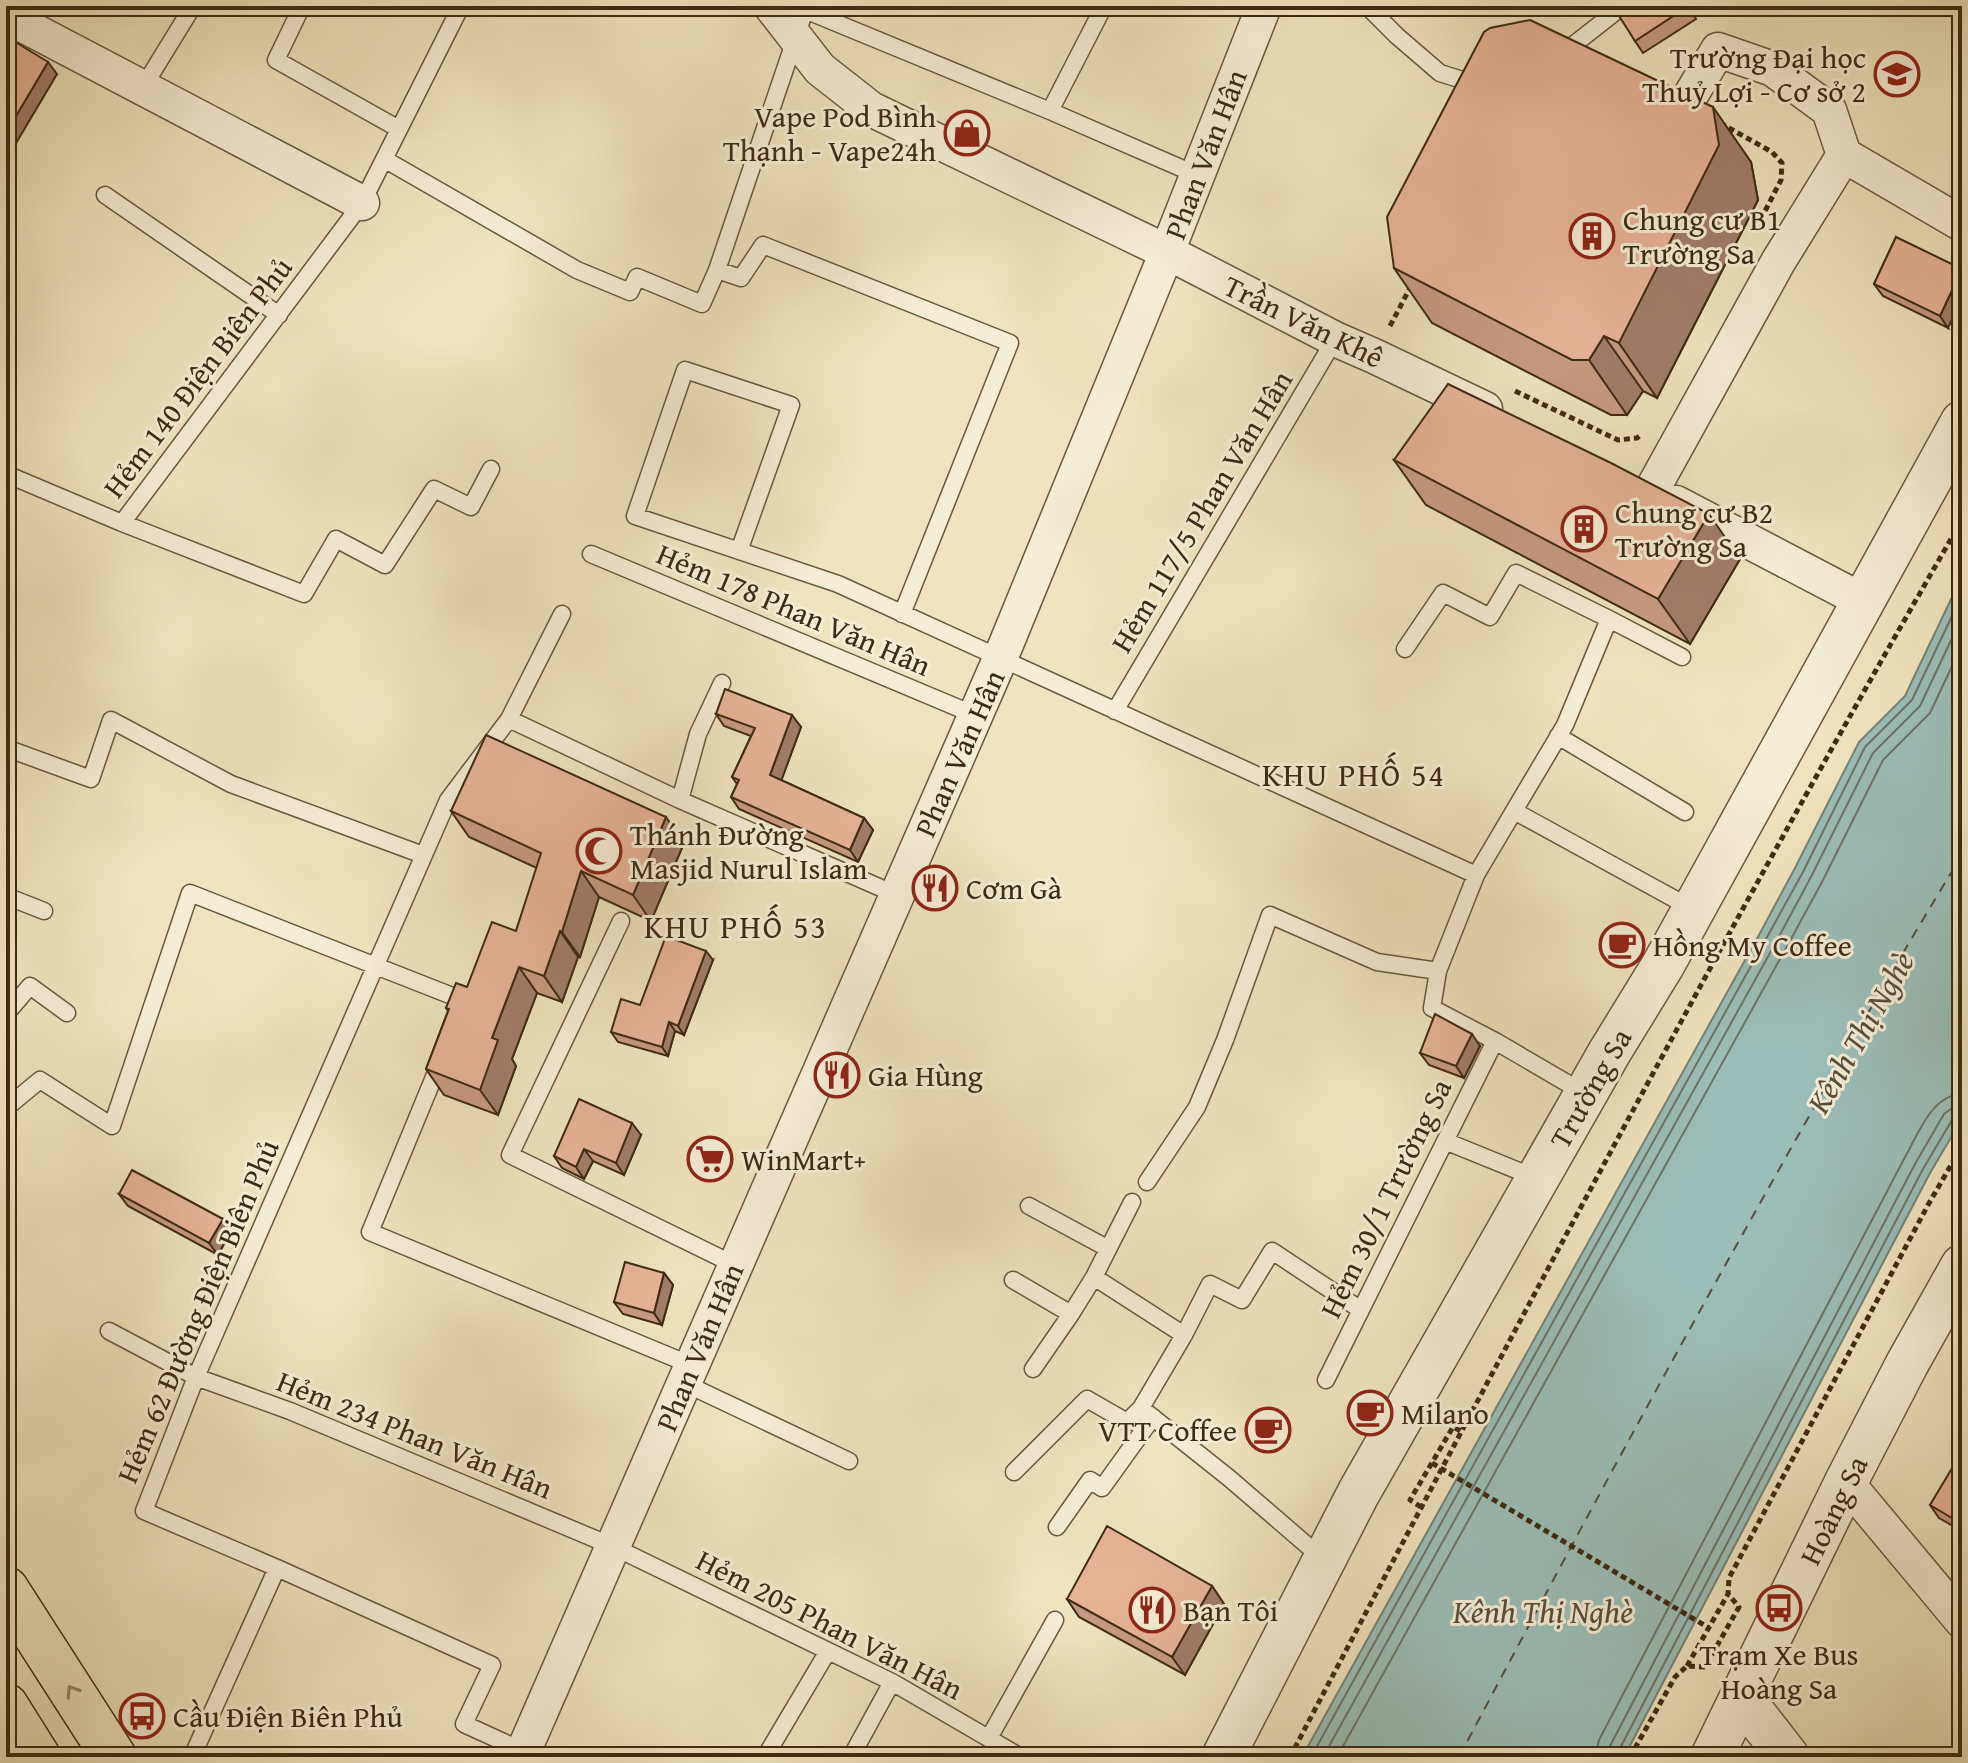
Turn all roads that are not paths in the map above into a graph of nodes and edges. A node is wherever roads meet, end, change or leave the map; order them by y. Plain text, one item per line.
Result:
1 (193, 6) edge
2 (302, 6) edge
3 (461, 6) edge
4 (771, 6) edge
5 (1104, 6) edge
6 (1264, 6) edge
7 (1367, 6) edge
8 (1623, 6) edge
9 (1957, 6) edge
10 (1962, 10) edge
11 (6, 16) edge
12 (796, 39) junction
13 (1538, 65) edge
14 (1492, 83) edge
15 (142, 89) junction
16 (1686, 103) edge
17 (1050, 111) junction
18 (399, 129) junction
19 (1844, 155) junction
20 (384, 159) junction
21 (1197, 175) junction
22 (105, 195) dead end
23 (362, 203) junction
24 (1962, 224) edge
25 (1167, 252) junction
26 (717, 270) junction
27 (279, 315) junction
28 (1335, 339) junction
29 (1962, 422) edge
30 (1513, 423) edge
31 (491, 469) dead end
32 (6, 474) edge
33 (122, 523) junction
34 (739, 551) junction
35 (591, 554) dead end
36 (1863, 601) junction
37 (562, 614) dead end
38 (902, 614) junction
39 (1609, 619) junction
40 (1405, 649) dead end
41 (1682, 657) dead end
42 (1000, 659) junction
43 (722, 683) dead end
44 (1115, 711) junction
45 (975, 715) junction
46 (509, 719) junction
47 (1558, 736) junction
48 (6, 748) edge
49 (680, 800) junction
50 (1514, 811) junction
51 (1685, 812) dead end
52 (423, 855) junction
53 (1476, 875) junction
54 (897, 895) junction
55 (6, 896) edge
56 (1693, 909) junction
57 (44, 911) dead end
58 (621, 921) edge
59 (375, 965) junction
60 (1438, 971) junction
61 (67, 1013) dead end
62 (6, 1014) edge
63 (459, 1015) edge
64 (1495, 1041) junction
65 (447, 1044) edge
66 (1586, 1094) junction
67 (6, 1108) edge
68 (1445, 1141) junction
69 (1538, 1178) junction
70 (1147, 1182) dead end
71 (1132, 1202) dead end
72 (1029, 1206) dead end
73 (1107, 1248) junction
74 (735, 1265) junction
75 (1962, 1266) edge
76 (1094, 1277) junction
77 (1013, 1280) dead end
78 (1361, 1310) junction
79 (1071, 1314) junction
80 (109, 1331) dead end
81 (1184, 1335) junction
82 (1033, 1369) dead end
83 (688, 1374) junction
84 (196, 1377) junction
85 (1326, 1380) dead end
86 (1147, 1412) junction
87 (849, 1461) dead end
88 (1014, 1472) dead end
89 (1846, 1482) junction
90 (1057, 1527) dead end
91 (612, 1546) junction
92 (1324, 1560) junction
93 (277, 1568) junction
94 (6, 1589) edge
95 (1961, 1619) edge
96 (1055, 1620) dead end
97 (828, 1651) junction
98 (892, 1682) junction
99 (1742, 1698) junction
100 (6, 1706) edge
101 (989, 1738) junction
102 (522, 1754) edge
103 (38, 1757) edge
104 (114, 1757) edge
105 (192, 1757) edge
106 (765, 1757) edge
107 (851, 1757) edge
108 (1019, 1757) edge
109 (1223, 1757) edge
110 (1712, 1757) edge
111 (1788, 1757) edge

1 - 15 lane
2 - 18 lane
3 - 18 lane, Hẻm 140 Điện Biên Phủ
4 - 12 street, Trần Văn Khê
5 - 17 lane
6 - 21 street, Phan Văn Hân
7 - 14 lane
8 - 13 lane
9 - 10 lane
11 - 15 street
12 - 17 lane
12 - 25 street, Trần Văn Khê
12 - 26 lane
15 - 23 street
16 - 19 street
17 - 21 lane
18 - 20 lane, Hẻm 140 Điện Biên Phủ
19 - 24 street
19 - 36 street
20 - 23 lane, Hẻm 140 Điện Biên Phủ
20 - 26 lane
21 - 25 street, Phan Văn Hân
22 - 27 lane
23 - 27 lane, Hẻm 140 Điện Biên Phủ
25 - 28 street, Trần Văn Khê
25 - 42 street, Phan Văn Hân
26 - 38 lane
27 - 33 lane, Hẻm 140 Điện Biên Phủ
28 - 30 street, Trần Văn Khê
28 - 44 lane, Hẻm 117/5 Phan Văn Hân
29 - 36 street, Trường Sa
31 - 33 lane
32 - 33 lane, Hẻm 140 Điện Biên Phủ
34 - 34 lane
34 - 38 lane
35 - 45 lane, Hẻm 178 Phan Văn Hân
36 - 56 street, Trường Sa
37 - 46 lane, Hẻm 62 Đường Điện Biên Phủ
38 - 42 lane
39 - 40 lane
39 - 41 lane
39 - 47 lane
42 - 44 lane
42 - 45 street, Phan Văn Hân
43 - 49 lane
44 - 53 lane
45 - 54 street, Phan Văn Hân
46 - 49 lane
46 - 52 lane, Hẻm 62 Đường Điện Biên Phủ
47 - 50 lane
47 - 51 lane
48 - 52 lane
49 - 54 lane
50 - 53 lane
50 - 56 lane
52 - 59 lane, Hẻm 62 Đường Điện Biên Phủ
53 - 60 lane
54 - 74 street, Phan Văn Hân
55 - 57 lane
56 - 66 street, Trường Sa
58 - 74 lane
59 - 63 lane
59 - 67 lane
59 - 84 lane, Hẻm 62 Đường Điện Biên Phủ
60 - 64 lane
60 - 70 lane
61 - 62 lane
64 - 66 lane
64 - 68 lane, Hẻm 30/1 Trường Sa
65 - 83 lane
66 - 69 street, Trường Sa
68 - 69 lane
68 - 78 lane, Hẻm 30/1 Trường Sa
69 - 92 street, Trường Sa
71 - 73 lane
72 - 73 lane
73 - 76 lane
74 - 83 street, Phan Văn Hân
75 - 89 street, Hoàng Sa
76 - 79 lane
76 - 81 lane
77 - 79 lane
78 - 81 lane
78 - 85 lane, Hẻm 30/1 Trường Sa
79 - 82 lane
80 - 84 lane, Hẻm 234 Phan Văn Hân
81 - 86 lane
83 - 87 lane
83 - 91 street, Phan Văn Hân
84 - 91 lane, Hẻm 234 Phan Văn Hân
84 - 93 lane, Hẻm 62 Đường Điện Biên Phủ
86 - 88 lane
86 - 90 lane
86 - 92 lane
89 - 95 street
89 - 99 street, Hoàng Sa
91 - 97 lane, Hẻm 205 Phan Văn Hân
91 - 102 street, Phan Văn Hân
92 - 109 street, Trường Sa
93 - 102 lane
93 - 105 lane
104 -> 94 main road
96 - 101 lane
97 - 98 lane, Hẻm 205 Phan Văn Hân
97 - 106 lane
98 - 101 lane, Hẻm 205 Phan Văn Hân
98 - 107 lane
99 - 110 street, Hoàng Sa
99 - 111 street
100 - 103 main road
101 - 108 lane, Hẻm 205 Phan Văn Hân

